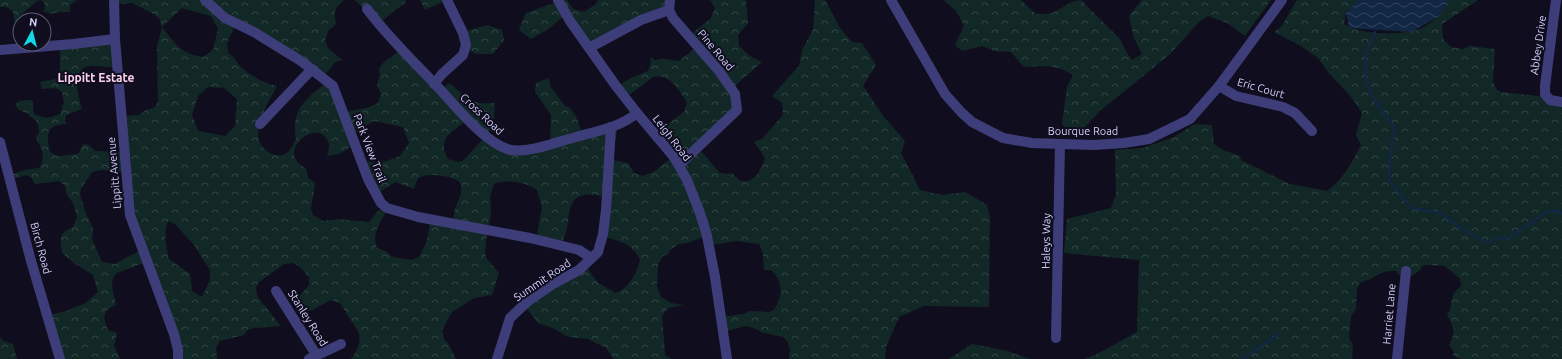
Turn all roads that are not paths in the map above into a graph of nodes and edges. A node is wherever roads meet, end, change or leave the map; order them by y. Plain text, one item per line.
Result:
1 (114, 0) edge
2 (205, 0) edge
3 (447, 0) edge
4 (558, 0) edge
5 (891, 0) edge
6 (1282, 0) edge
7 (1556, 0) edge
8 (669, 5) edge
9 (366, 9) dead end
10 (115, 39) junction
11 (589, 48) junction
12 (0, 50) edge
13 (312, 69) junction
14 (434, 84) junction
15 (1219, 86) junction
16 (1562, 102) edge
17 (637, 113) junction
18 (260, 124) dead end
19 (611, 127) junction
20 (1312, 132) dead end
21 (0, 142) edge
22 (1060, 144) junction
23 (679, 165) junction
24 (592, 258) junction
25 (1406, 271) dead end
26 (276, 290) dead end
27 (1056, 338) dead end
28 (341, 344) dead end
29 (313, 358) edge
30 (60, 359) edge
31 (178, 359) edge
32 (497, 359) edge
33 (727, 359) edge
34 (1397, 359) edge

1 - 10 street, Lippitt Avenue
2 - 13 street, Park View Trail
3 - 14 street
4 - 11 street, Leigh Road
5 - 22 street, Bourque Road
6 - 15 street, Bourque Road
7 - 16 street, Abbey Drive
8 - 11 street, Pine Road
8 - 23 street, Pine Road
9 - 14 street, Cross Road
10 - 12 street
10 - 31 street, Lippitt Avenue
11 - 17 street, Leigh Road
13 - 18 street
13 - 24 street, Park View Trail
14 - 19 street, Cross Road
15 - 20 street, Eric Court
15 - 22 street, Bourque Road
17 - 19 street, Cross Road
17 - 23 street, Leigh Road
19 - 24 street, Summit Road
21 - 30 street, Birch Road
22 - 27 street, Haleys Way
23 - 33 street, Leigh Road
24 - 32 street, Summit Road
25 - 34 street, Harriet Lane
26 - 29 street, Stanley Road
28 - 29 street, Stanley Road

